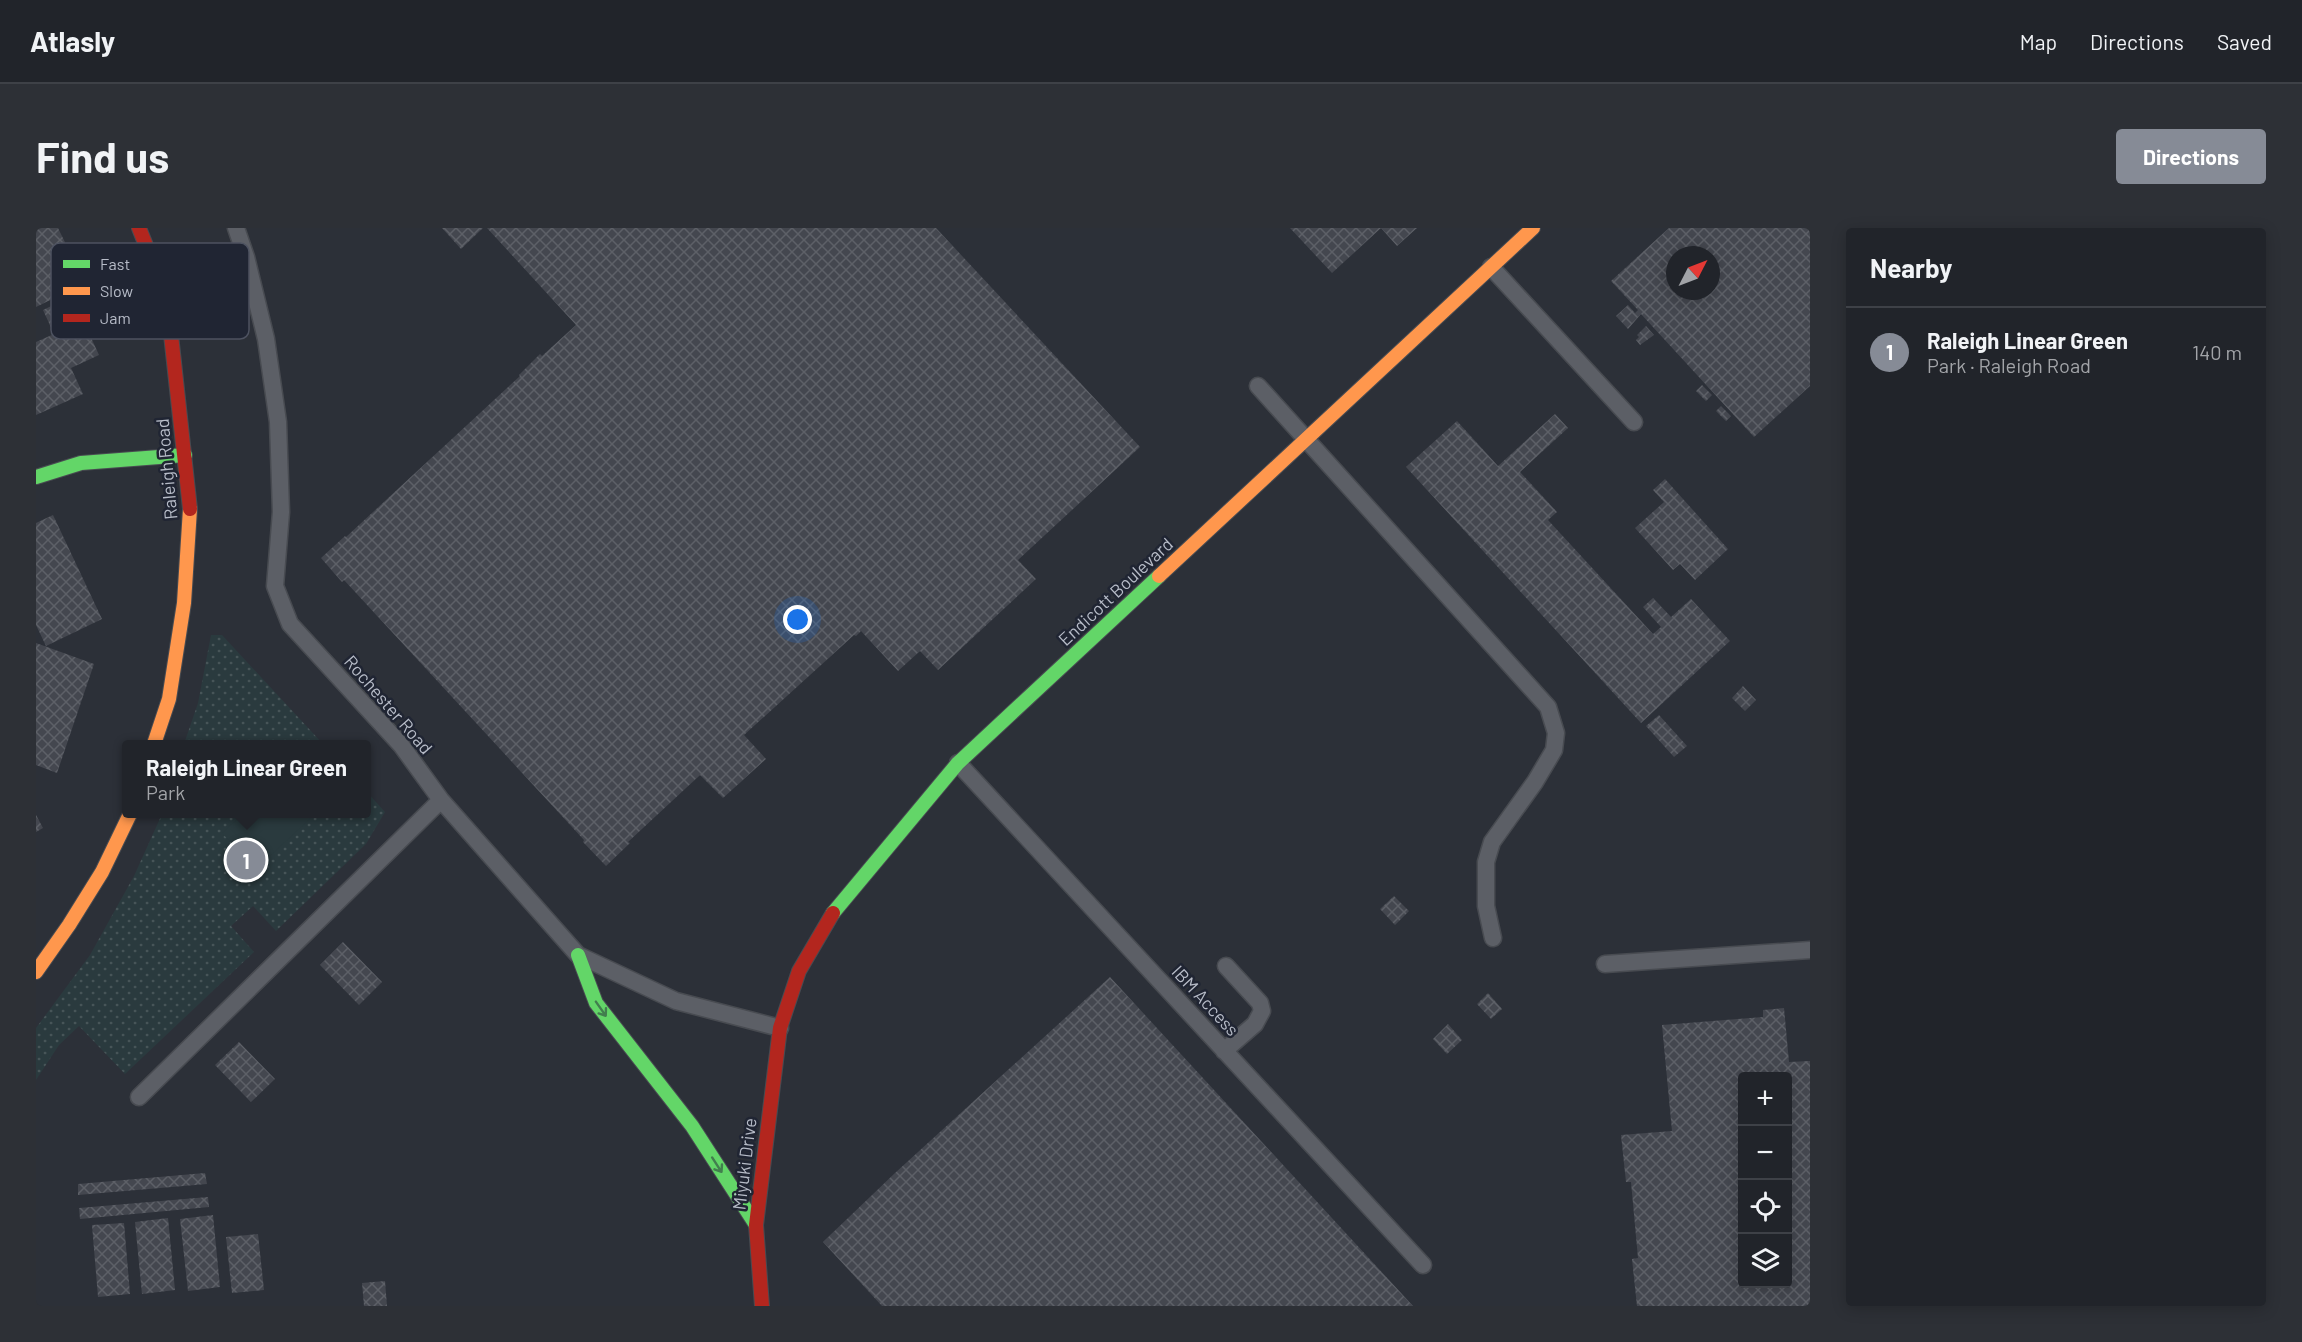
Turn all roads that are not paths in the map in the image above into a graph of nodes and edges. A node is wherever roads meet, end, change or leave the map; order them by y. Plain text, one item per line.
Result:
1 (139, 228) edge
2 (236, 228) edge
3 (1533, 228) edge
4 (145, 243) edge
5 (241, 243) edge
6 (1491, 267) junction
7 (249, 269) edge
8 (171, 339) edge
9 (1258, 386) dead end
10 (1634, 422) dead end
11 (1307, 439) junction
12 (185, 455) junction
13 (36, 477) edge
14 (155, 740) edge
15 (958, 763) junction
16 (441, 800) junction
17 (128, 818) edge
18 (1493, 938) dead end
19 (1810, 950) edge
20 (578, 955) junction
21 (1605, 964) dead end
22 (1226, 966) dead end
23 (36, 972) edge
24 (780, 1028) junction
25 (1224, 1051) junction
26 (139, 1097) dead end
27 (756, 1225) junction
28 (1423, 1265) dead end
29 (762, 1306) edge

1 - 4 street, Raleigh Road
2 - 5 lane, Rochester Road
3 - 6 street, Endicott Boulevard
6 - 10 lane
6 - 11 street, Endicott Boulevard
7 - 16 lane, Rochester Road
8 - 12 street, Raleigh Road
9 - 11 lane
11 - 15 street, Endicott Boulevard
11 - 18 lane
12 - 13 street
12 - 14 street, Raleigh Road
15 - 24 street, Endicott Boulevard
15 - 25 lane, IBM Access
16 - 20 lane, Rochester Road
16 - 26 lane
17 - 23 street
19 - 21 lane
20 - 24 lane, Rochester Road
20 -> 27 street
22 - 25 lane
24 - 27 street, Miyuki Drive
25 - 28 lane, IBM Access
27 - 29 street, Miyuki Drive

